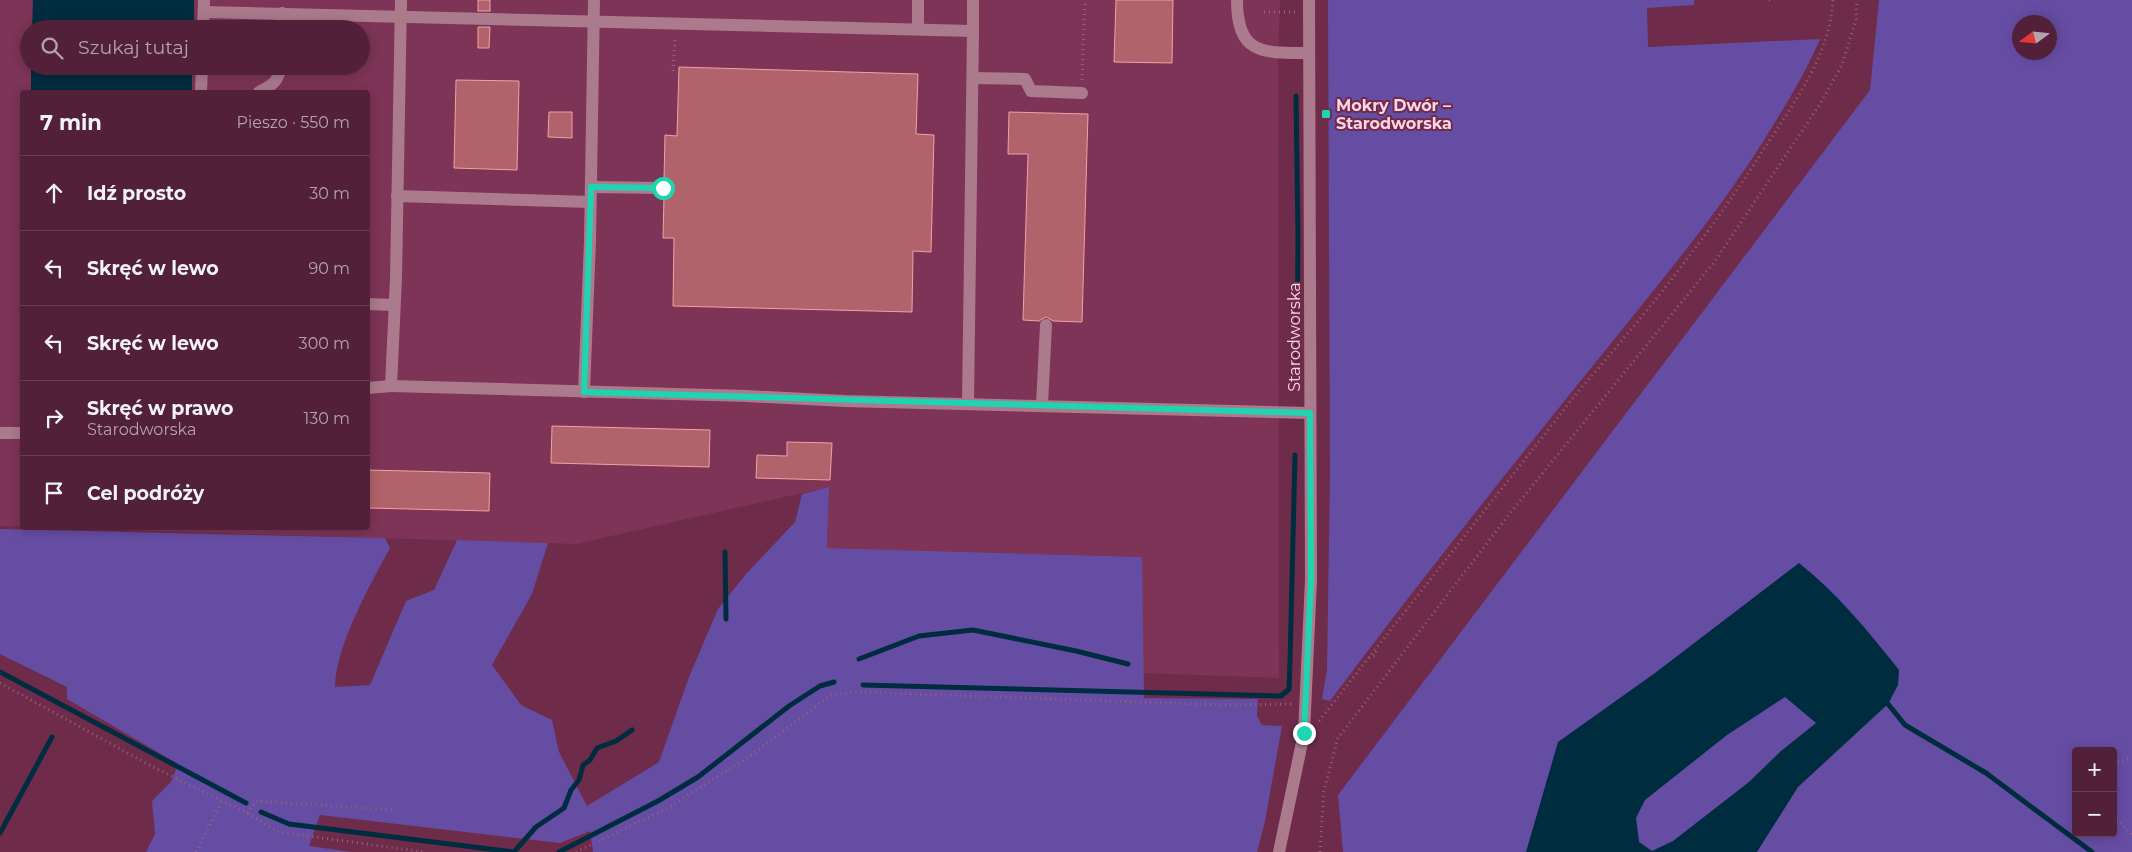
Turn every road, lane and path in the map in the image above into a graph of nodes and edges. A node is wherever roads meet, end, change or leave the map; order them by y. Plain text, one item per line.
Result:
1 (401, 0) edge
2 (594, 0) edge
3 (918, 0) edge
4 (973, 0) edge
5 (1085, 0) edge
6 (1237, 0) edge
7 (1309, 0) edge
8 (1833, 0) edge
9 (1857, 0) edge
10 (204, 6) edge
11 (1264, 12) dead end
12 (1300, 12) dead end
13 (282, 13) junction
14 (400, 15) junction
15 (203, 20) edge
16 (282, 20) edge
17 (593, 20) junction
18 (675, 23) junction
19 (918, 29) junction
20 (973, 31) junction
21 (1308, 53) junction
22 (673, 71) dead end
23 (202, 75) edge
24 (279, 75) edge
25 (973, 78) junction
26 (202, 90) edge
27 (263, 90) edge
28 (1082, 93) joint
29 (591, 187) junction
30 (663, 188) dead end
31 (397, 196) junction
32 (590, 202) junction
33 (370, 304) edge
34 (394, 305) junction
35 (1046, 325) dead end
36 (391, 386) junction
37 (370, 388) edge
38 (584, 392) junction
39 (968, 404) junction
40 (1042, 405) junction
41 (1310, 413) junction
42 (0, 433) edge
43 (20, 433) edge
44 (1375, 648) junction
45 (1369, 658) dead end
46 (0, 683) edge
47 (1305, 704) junction
48 (1304, 733) junction
49 (2132, 758) edge
50 (2117, 763) edge
51 (222, 801) junction
52 (395, 810) dead end
53 (247, 813) junction
54 (2117, 820) edge
55 (2132, 834) edge
56 (196, 852) edge
57 (425, 852) edge
58 (576, 852) edge
59 (1279, 852) edge
60 (1320, 852) edge

1 - 14 street
2 - 17 street
3 - 19 street
4 - 20 street
5 - 28 path
6 - 21 street
7 - 21 street, Starodworska
8 - 44 path
9 - 60 path
10 - 13 street
10 - 15 street
11 - 12 path
13 - 14 street
13 - 16 street
14 - 17 street
14 - 31 street
17 - 18 street
17 - 29 street
18 - 19 street
18 - 22 path
19 - 20 street
20 - 25 street
21 - 41 street, Starodworska
23 - 26 street
24 - 27 street
25 - 28 street
25 - 39 street
29 - 30 street
29 - 32 street
31 - 32 street
31 - 34 street
32 - 38 street
33 - 34 street
34 - 36 street
35 - 40 street
36 - 37 street
36 - 38 street
38 - 39 street
39 - 40 street
40 - 41 street
41 - 47 street, Starodworska
42 - 43 street
44 - 45 path
44 - 48 path
46 - 51 path
47 - 48 street, Starodworska
47 - 58 path
48 - 59 street, Starodworska
49 - 50 path
51 - 53 path
51 - 56 path
52 - 53 path
53 - 57 path
54 - 55 path

